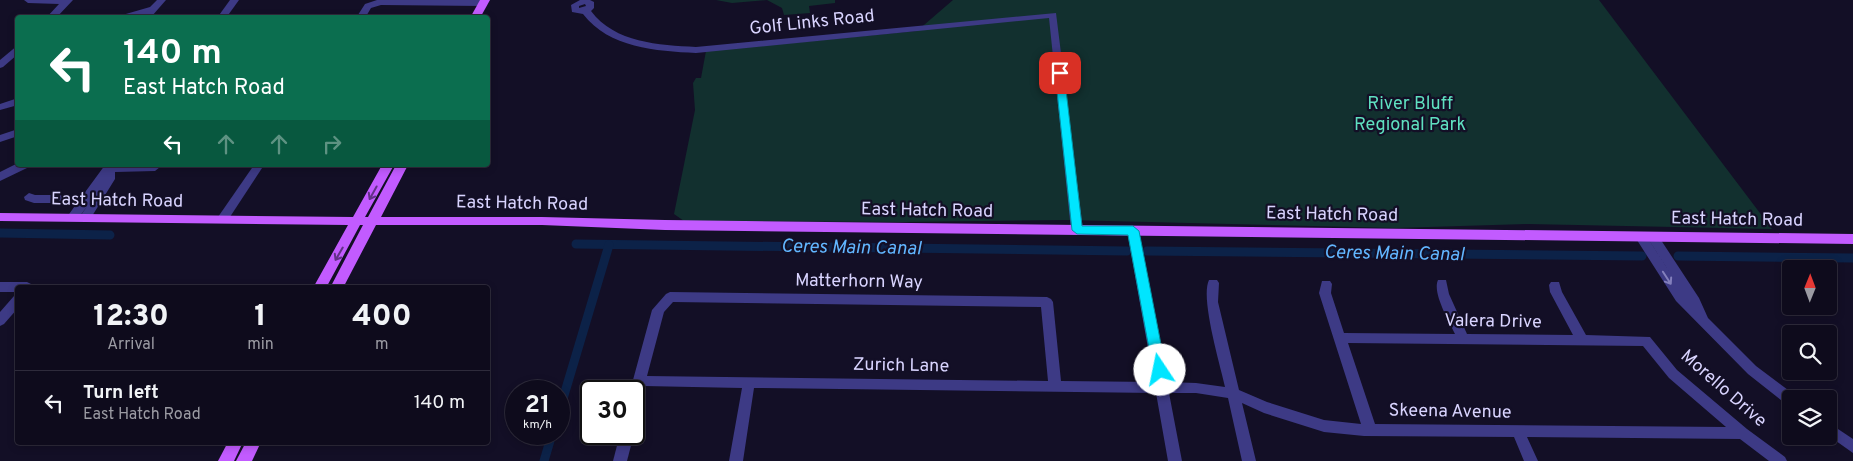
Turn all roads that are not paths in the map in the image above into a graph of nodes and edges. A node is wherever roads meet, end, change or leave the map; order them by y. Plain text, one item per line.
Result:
1 (28, 0) edge
2 (162, 0) edge
3 (235, 0) edge
4 (68, 1) edge
5 (484, 1) edge
6 (154, 9) junction
7 (586, 11) dead end
8 (53, 15) edge
9 (129, 15) edge
10 (149, 15) edge
11 (223, 15) edge
12 (362, 15) edge
13 (477, 15) edge
14 (15, 51) edge
15 (0, 65) edge
16 (15, 102) edge
17 (0, 107) edge
18 (15, 133) edge
19 (0, 139) edge
20 (18, 167) edge
21 (110, 167) edge
22 (154, 167) dead end
23 (258, 167) edge
24 (387, 167) edge
25 (401, 167) edge
26 (0, 177) edge
27 (29, 197) dead end
28 (87, 199) junction
29 (0, 217) edge
30 (79, 218) junction
31 (222, 220) junction
32 (372, 220) junction
33 (358, 221) junction
34 (1077, 230) junction
35 (1133, 231) junction
36 (1647, 237) junction
37 (1853, 239) edge
38 (1213, 283) dead end
39 (1442, 283) dead end
40 (1326, 284) dead end
41 (321, 285) edge
42 (338, 285) edge
43 (1555, 285) dead end
44 (0, 287) edge
45 (15, 287) edge
46 (15, 303) edge
47 (0, 321) edge
48 (1340, 338) junction
49 (1463, 339) junction
50 (1582, 340) junction
51 (1646, 341) joint
52 (639, 380) edge
53 (645, 381) edge
54 (749, 382) junction
55 (1055, 386) junction
56 (1163, 387) junction
57 (1233, 393) junction
58 (1782, 393) edge
59 (1370, 430) junction
60 (1518, 431) junction
61 (1742, 433) junction
62 (1837, 435) edge
63 (234, 445) edge
64 (252, 445) edge
65 (624, 445) edge
66 (1853, 447) edge
67 (226, 461) edge
68 (244, 461) edge
69 (620, 461) edge
70 (736, 461) edge
71 (1175, 461) edge
72 (1249, 461) edge
73 (1531, 461) edge
74 (1780, 461) edge

1 - 4 street
2 - 6 street
3 - 11 street
4 - 8 street
5 - 12 street
5 - 13 main road
6 - 9 street
6 - 10 street
7 - 34 street, Golf Links Road
14 - 15 street
16 - 17 street
18 - 19 street
20 - 26 street
21 - 22 street
21 - 28 street
21 - 30 street
23 - 31 street
24 -> 33 main road
25 - 32 main road
27 - 28 street
28 - 30 street
29 - 30 main road, East Hatch Road
30 - 31 main road, East Hatch Road
31 - 33 main road, East Hatch Road
32 - 33 main road, East Hatch Road
32 - 34 main road, East Hatch Road
32 - 42 main road
33 -> 41 main road
34 - 35 main road, East Hatch Road
35 - 36 main road, East Hatch Road
35 - 56 street
36 - 37 main road, East Hatch Road
36 - 58 street
38 - 57 street
39 - 49 street
40 - 48 street
43 - 50 street
44 - 45 street
46 - 47 street
48 - 49 street, Valera Drive
48 - 59 street
49 - 50 street, Valera Drive
50 - 51 street, Valera Drive
51 - 61 street, Morello Drive
52 - 55 street, Matterhorn Way
53 - 54 street, Zurich Lane
54 - 55 street, Zurich Lane
54 - 70 street
55 - 56 street, Zurich Lane
56 - 57 street, Skeena Avenue
56 - 71 street
57 - 59 street, Skeena Avenue
57 - 72 street
59 - 60 street, Skeena Avenue
60 - 61 street, Skeena Avenue
60 - 73 street
61 - 74 street, Morello Drive
62 - 66 street
63 - 67 main road
64 - 68 main road
65 - 69 street

